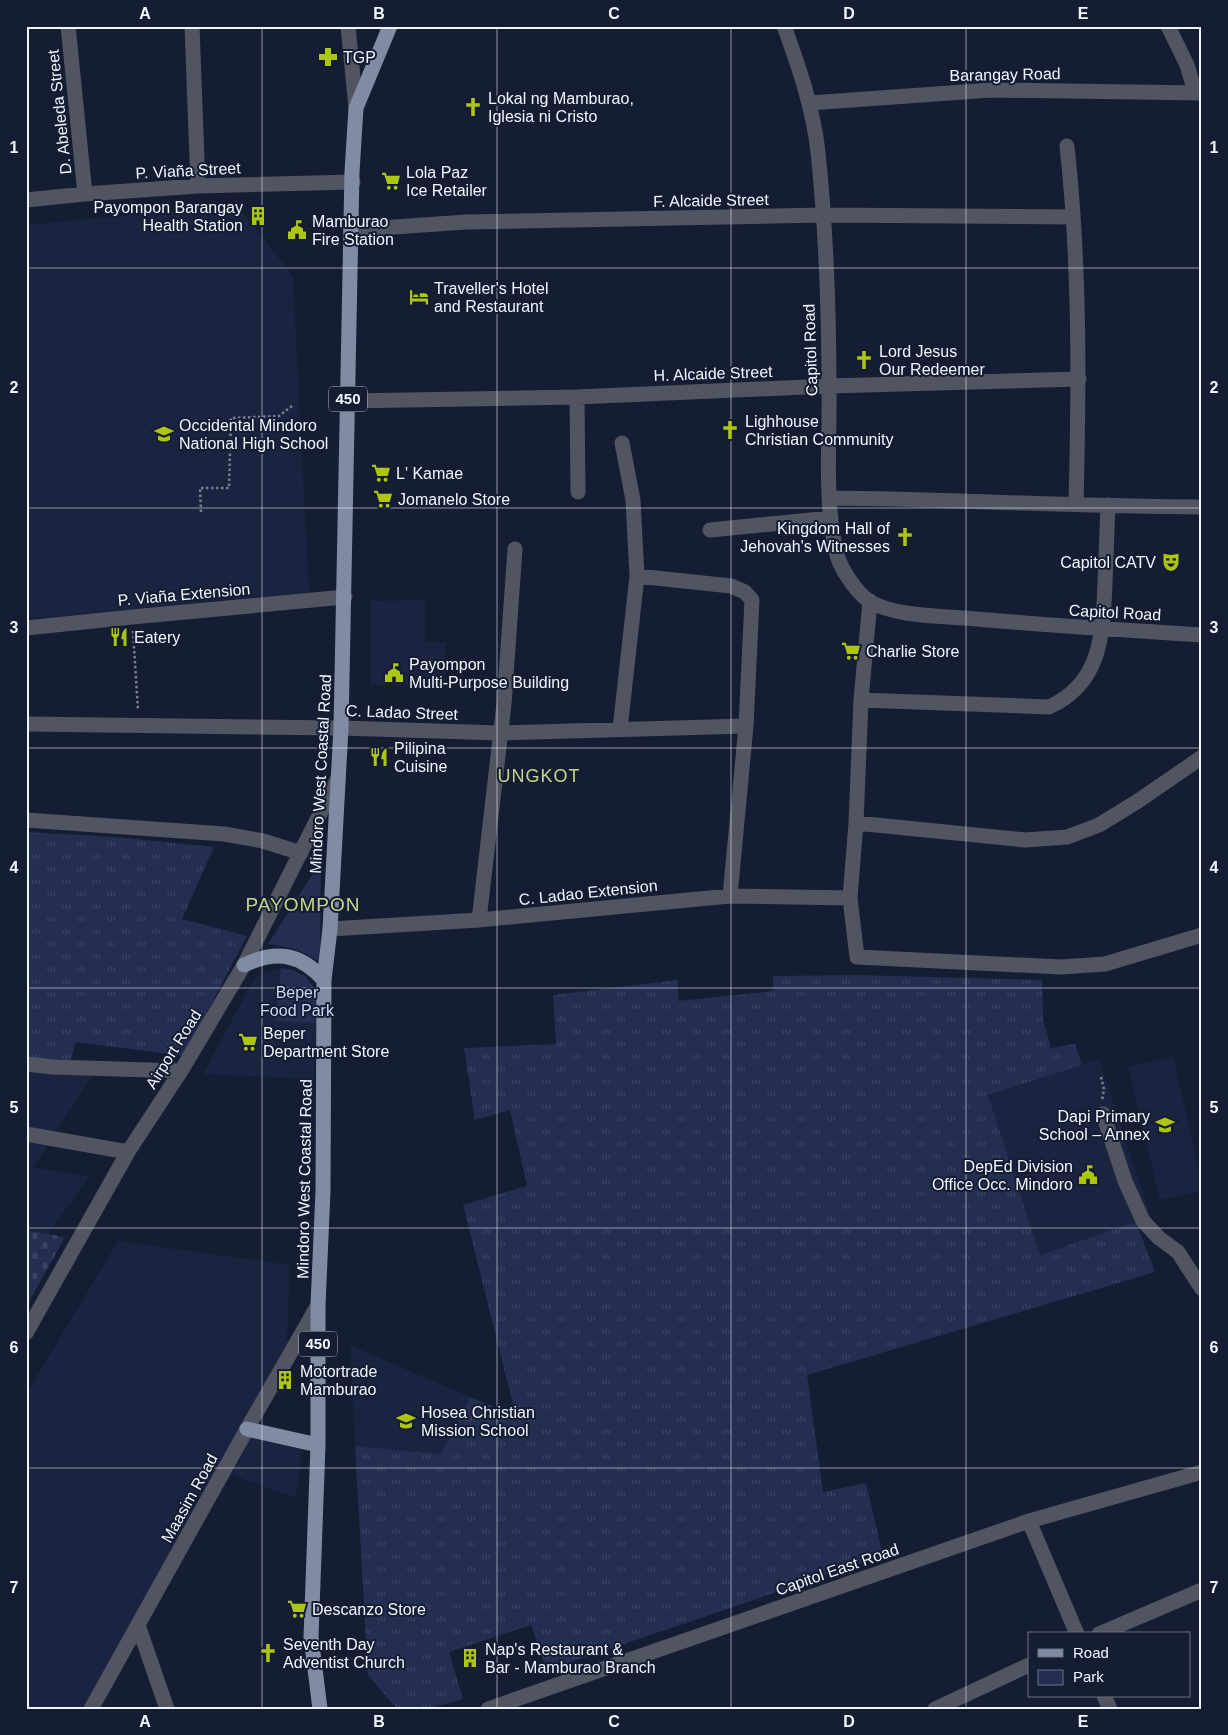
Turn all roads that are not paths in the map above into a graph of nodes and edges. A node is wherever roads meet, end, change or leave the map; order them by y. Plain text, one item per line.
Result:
1 (68, 26) edge
2 (192, 26) edge
3 (348, 26) edge
4 (390, 26) edge
5 (784, 26) edge
6 (1168, 26) edge
7 (1198, 93) edge
8 (810, 103) junction
9 (356, 108) junction
10 (1067, 146) dead end
11 (352, 182) junction
12 (198, 186) junction
13 (85, 194) junction
14 (26, 200) edge
15 (824, 215) junction
16 (1073, 217) junction
17 (351, 230) junction
18 (1080, 379) junction
19 (829, 386) junction
20 (577, 397) junction
21 (348, 401) junction
22 (622, 444) dead end
23 (578, 492) dead end
24 (830, 498) junction
25 (1076, 504) junction
26 (1108, 505) junction
27 (1202, 507) edge
28 (831, 518) junction
29 (710, 530) dead end
30 (515, 549) dead end
31 (637, 576) junction
32 (345, 597) junction
33 (870, 601) junction
34 (26, 628) edge
35 (1103, 629) junction
36 (1202, 635) edge
37 (860, 700) junction
38 (26, 724) edge
39 (746, 726) junction
40 (341, 728) junction
41 (620, 729) junction
42 (500, 733) junction
43 (1202, 757) edge
44 (338, 778) junction
45 (26, 820) edge
46 (856, 823) junction
47 (300, 853) junction
48 (730, 896) junction
49 (850, 898) junction
50 (479, 920) junction
51 (330, 929) junction
52 (1202, 935) edge
53 (244, 965) junction
54 (324, 980) junction
55 (26, 1064) edge
56 (181, 1071) junction
57 (1104, 1114) road end
58 (30, 1135) edge
59 (128, 1152) junction
60 (1202, 1289) edge
61 (318, 1305) junction
62 (26, 1333) edge
63 (247, 1429) junction
64 (318, 1445) junction
65 (1202, 1472) edge
66 (1030, 1521) junction
67 (1202, 1590) edge
68 (138, 1625) junction
69 (1076, 1632) edge
70 (1104, 1632) edge
71 (1028, 1665) edge
72 (321, 1707) edge
73 (91, 1709) edge
74 (167, 1709) edge
75 (488, 1709) edge
76 (935, 1709) edge

1 - 13 street, D. Abeleda Street
2 - 12 street
3 - 9 street
4 - 9 main road, Mindoro West Coastal Road / 450
5 - 8 street, Capitol Road
6 - 7 street
7 - 8 street, Barangay Road
8 - 15 street, Capitol Road
9 - 11 main road, Mindoro West Coastal Road / 450
10 - 16 street
11 - 12 street, P. Viaña Street
11 - 17 main road, Mindoro West Coastal Road / 450
12 - 13 street, P. Viaña Street
13 - 14 street, P. Viaña Street
15 - 16 street, F. Alcaide Street
15 - 17 street, F. Alcaide Street
15 - 19 street, Capitol Road
16 - 18 street
17 - 21 main road, Mindoro West Coastal Road / 450
18 - 19 street, H. Alcaide Street
18 - 25 street
19 - 20 street, H. Alcaide Street
19 - 24 street, Capitol Road
20 - 21 street, H. Alcaide Street
20 - 23 street
21 - 32 main road, Mindoro West Coastal Road / 450
22 - 31 street
24 - 25 street
24 - 28 street, Capitol Road
25 - 26 street
26 - 27 street
26 - 35 street
28 - 29 street
28 - 33 street, Capitol Road
30 - 42 street
31 - 39 street
31 - 41 street
32 - 34 street, P. Viaña Extension
32 - 40 main road, Mindoro West Coastal Road / 450
33 - 35 street, Capitol Road
33 - 37 street
35 - 36 street, Capitol Road
35 - 37 street
37 - 46 street
38 - 40 street, C. Ladao Street
39 - 41 street, C. Ladao Street
39 - 48 street
40 - 42 street, C. Ladao Street
40 - 44 main road, Mindoro West Coastal Road / 450
41 - 42 street, C. Ladao Street
42 - 50 street
43 - 46 street
44 - 47 street, Airport Road
44 - 51 main road, Mindoro West Coastal Road / 450
45 - 47 street
46 - 49 street
47 - 53 street, Airport Road
48 - 49 street, C. Ladao Extension
48 - 50 street, C. Ladao Extension
49 - 52 street
50 - 51 street, C. Ladao Extension
51 - 54 main road, Mindoro West Coastal Road / 450
53 - 54 main road
53 - 56 street, Airport Road
54 - 61 main road, Mindoro West Coastal Road / 450
55 - 56 street
56 - 59 street, Airport Road
57 - 60 street
58 - 59 street
59 - 62 street, Airport Road
61 - 63 street, Maasim Road
61 - 64 main road, Mindoro West Coastal Road / 450
63 - 64 main road
63 - 68 street, Maasim Road
64 - 72 main road, Mindoro West Coastal Road / 450
65 - 66 street, Capitol East Road
66 - 69 street
66 - 75 street, Capitol East Road
67 - 70 street
68 - 73 street, Maasim Road
68 - 74 street
71 - 76 street

